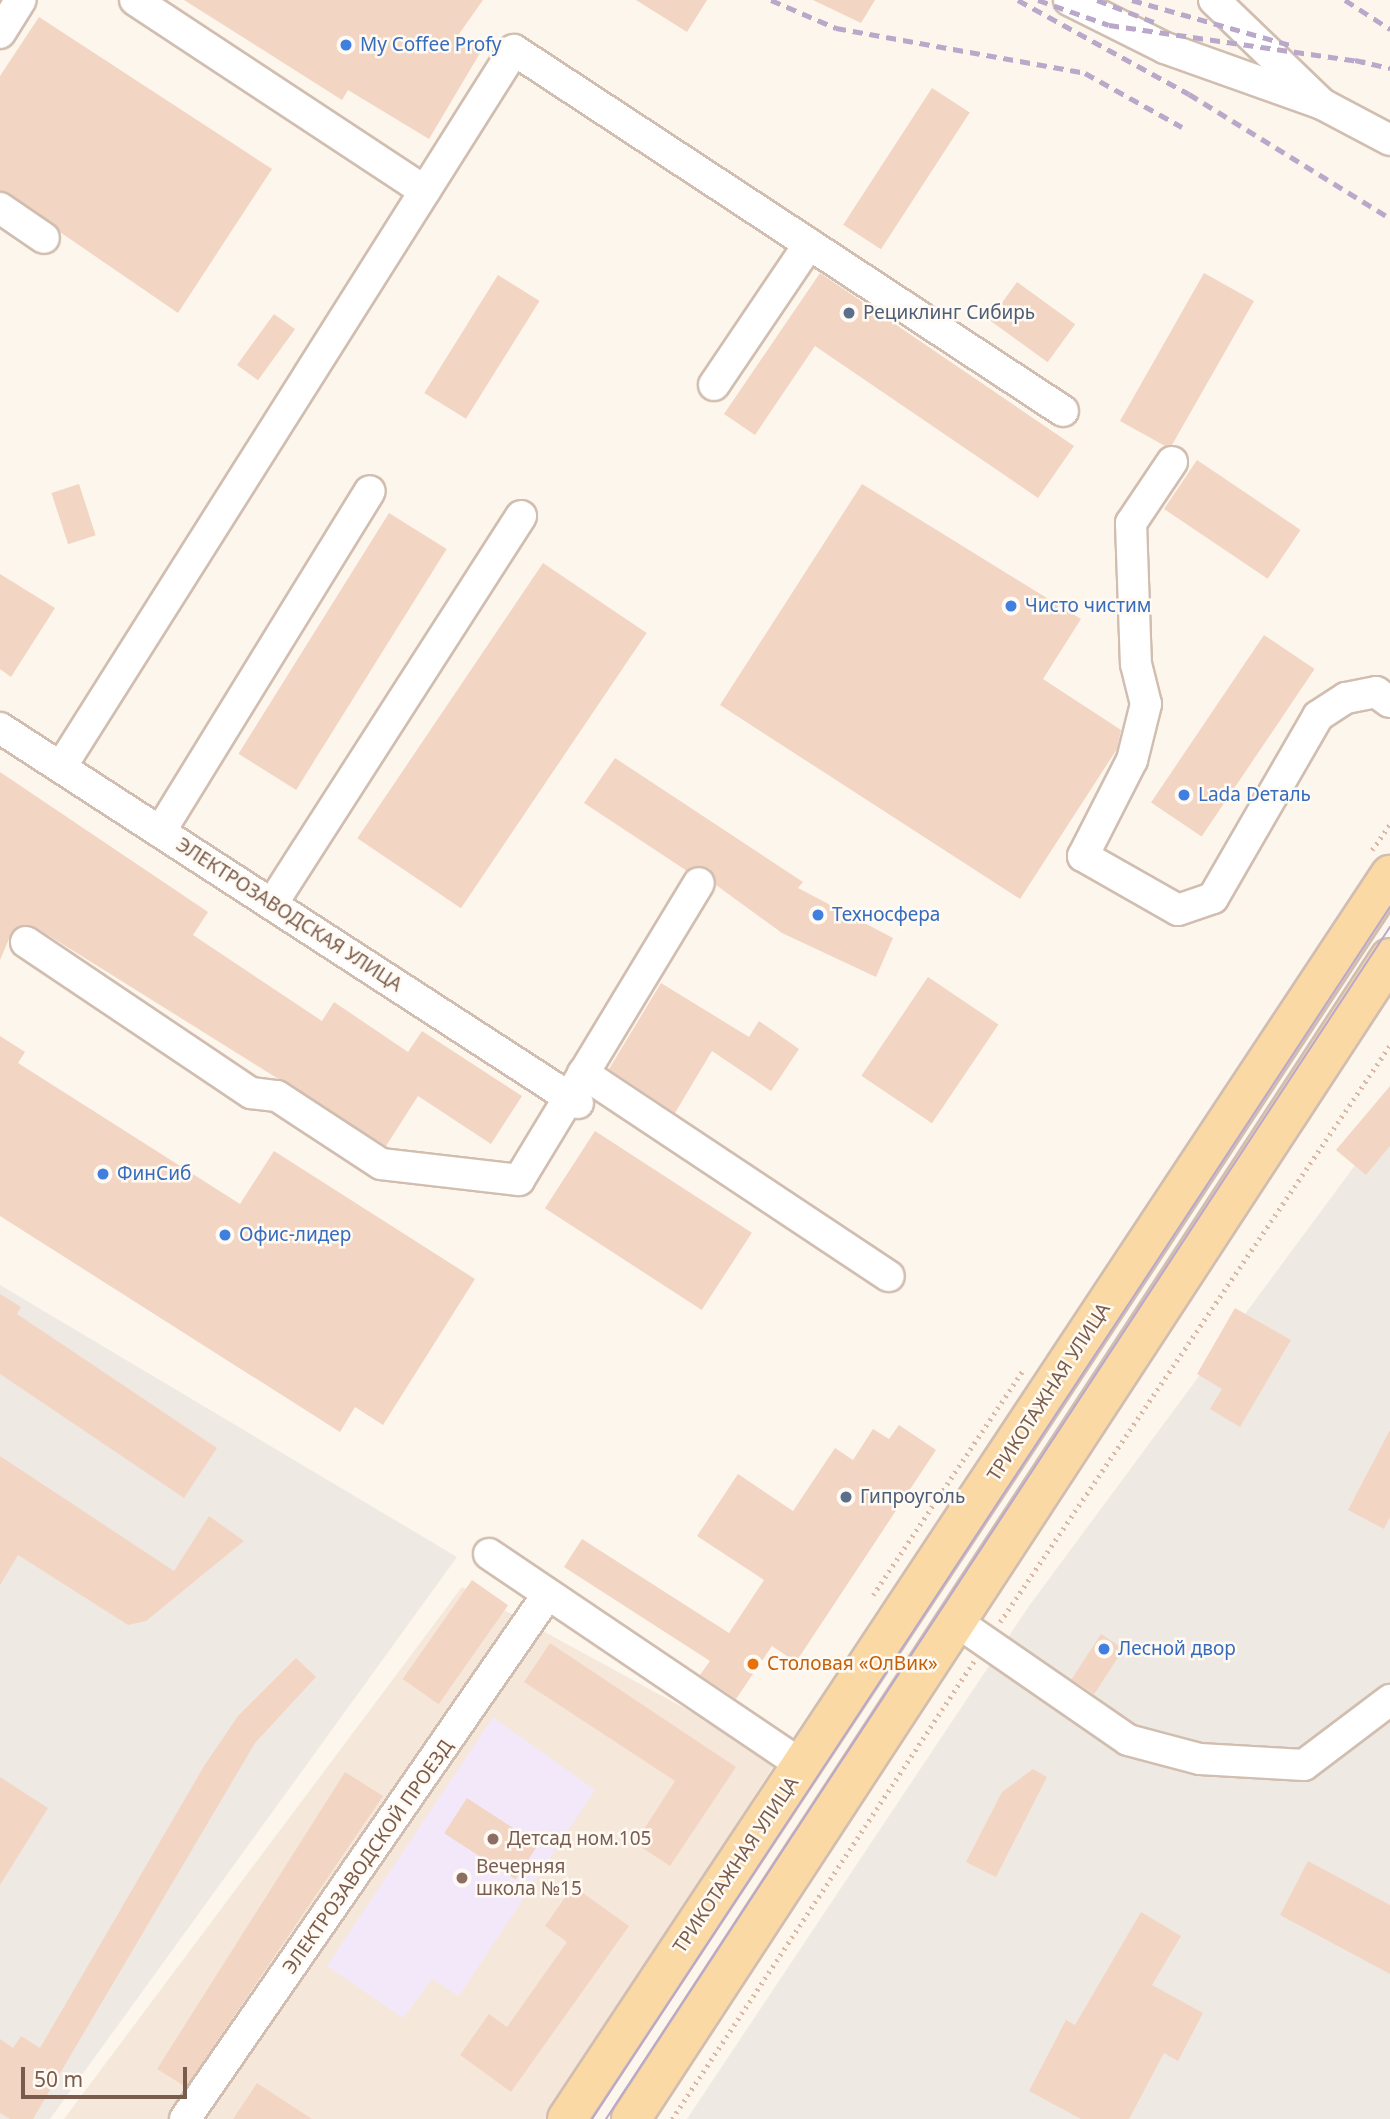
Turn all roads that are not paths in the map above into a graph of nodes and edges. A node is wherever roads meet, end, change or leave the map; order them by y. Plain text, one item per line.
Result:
1 (21, 0) edge
2 (135, 0) edge
3 (1069, 0) edge
4 (1214, 0) edge
5 (0, 33) edge
6 (1322, 104) junction
7 (1390, 140) edge
8 (425, 191) junction
9 (0, 208) edge
10 (44, 237) dead end
11 (809, 244) junction
12 (714, 385) dead end
13 (1063, 411) dead end
14 (1171, 462) dead end
15 (370, 491) dead end
16 (521, 516) dead end
17 (1390, 702) edge
18 (0, 728) edge
19 (61, 767) junction
20 (160, 832) junction
21 (1390, 875) edge
22 (699, 883) dead end
23 (272, 904) junction
24 (26, 942) dead end
25 (1390, 958) edge
26 (577, 1091) junction
27 (889, 1276) dead end
28 (489, 1554) dead end
29 (548, 1594) junction
30 (973, 1633) junction
31 (1390, 1700) edge
32 (802, 1765) junction
33 (185, 2119) edge
34 (567, 2119) edge
35 (631, 2119) edge

1 - 5 street
2 - 8 street
3 - 6 street
4 - 6 street
6 - 7 street
8 - 11 street
8 - 19 street
9 - 10 street
11 - 12 street
11 - 13 street
14 - 17 street
15 - 20 street
16 - 23 street
18 - 19 street, ЭЛЕКТРОЗАВОДСКАЯ УЛИЦА
19 - 20 street, ЭЛЕКТРОЗАВОДСКАЯ УЛИЦА
20 - 23 street, ЭЛЕКТРОЗАВОДСКАЯ УЛИЦА
21 - 32 main road, ТРИКОТАЖНАЯ УЛИЦА
22 - 26 street
23 - 26 street, ЭЛЕКТРОЗАВОДСКАЯ УЛИЦА
24 - 26 street
25 - 30 main road
26 - 27 street, ЭЛЕКТРОЗАВОДСКАЯ УЛИЦА
28 - 29 street
29 - 32 street
29 - 33 street, ЭЛЕКТРОЗАВОДСКОЙ ПРОЕЗД
30 - 31 street
30 - 35 main road
32 - 34 main road, ТРИКОТАЖНАЯ УЛИЦА

